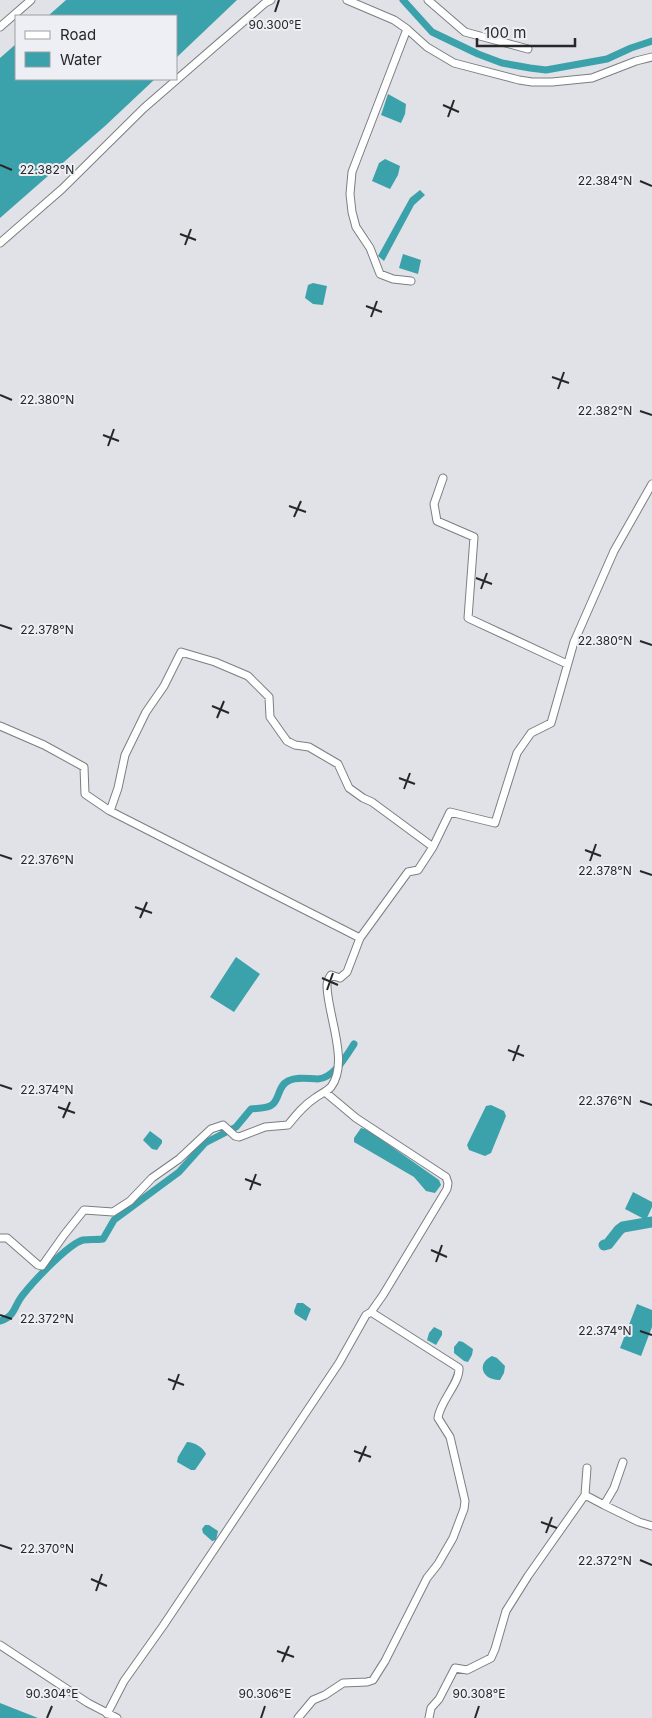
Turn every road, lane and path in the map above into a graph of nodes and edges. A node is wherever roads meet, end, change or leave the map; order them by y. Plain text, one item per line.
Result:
1 (30, 0) edge
2 (271, 0) edge
3 (347, 0) edge
4 (428, 0) edge
5 (0, 27) edge
6 (408, 29) junction
7 (528, 49) dead end
8 (652, 57) edge
9 (178, 78) edge
10 (176, 80) edge
11 (0, 243) edge
12 (412, 281) dead end
13 (442, 478) dead end
14 (652, 484) edge
15 (567, 664) junction
16 (0, 726) edge
17 (110, 811) junction
18 (433, 847) junction
19 (360, 938) junction
20 (325, 1092) junction
21 (0, 1238) edge
22 (371, 1312) junction
23 (623, 1462) dead end
24 (587, 1468) dead end
25 (585, 1495) junction
26 (604, 1505) junction
27 (652, 1526) edge
28 (0, 1645) edge
29 (107, 1714) junction
30 (117, 1718) edge
31 (298, 1718) edge
32 (429, 1718) edge

1 - 5 street
2 - 9 street
3 - 6 street
4 - 7 street
6 - 8 street
6 - 12 street
10 - 11 street
13 - 15 street
14 - 15 street
15 - 18 street
16 - 17 street
17 - 18 street
17 - 19 street
18 - 19 street
19 - 20 street
20 - 21 street
20 - 22 street
22 - 29 street
22 - 31 street
23 - 26 street
24 - 25 street
25 - 26 street
25 - 32 street
26 - 27 street
28 - 29 street
29 - 30 street

